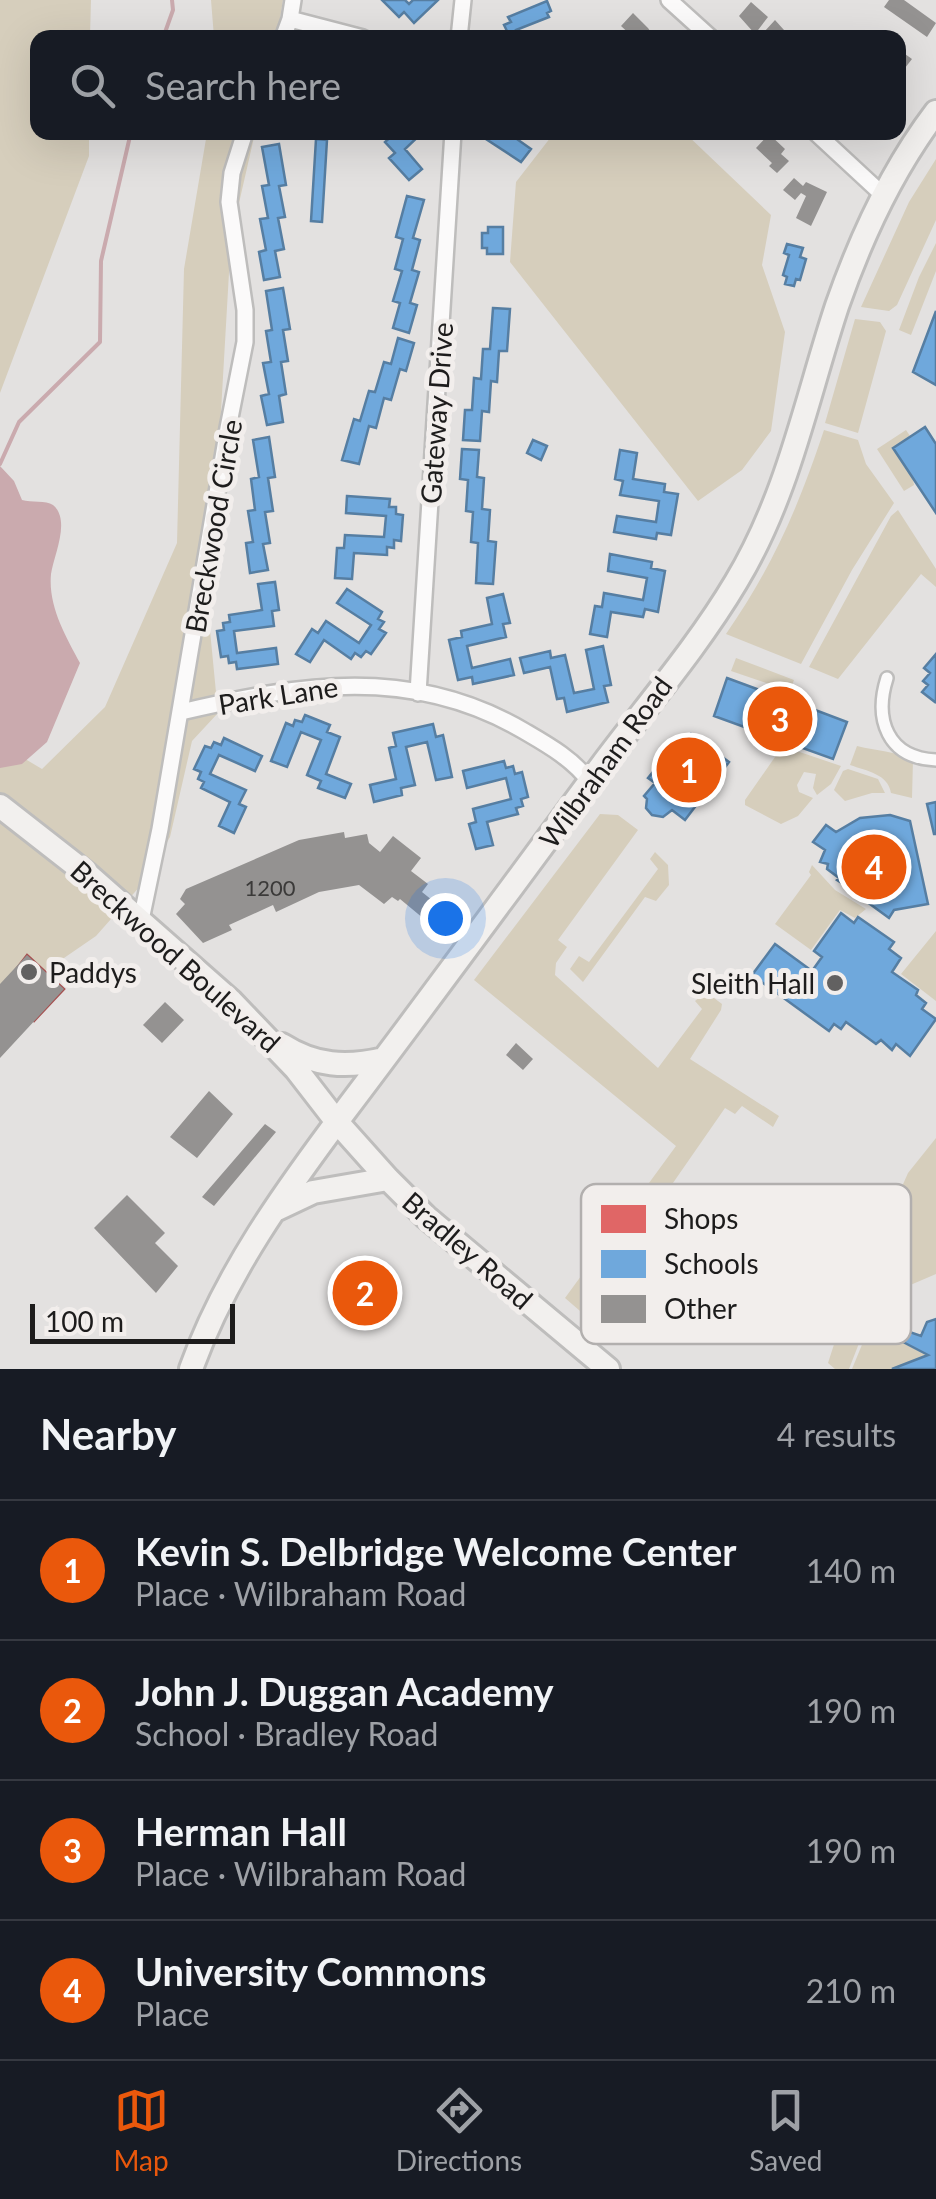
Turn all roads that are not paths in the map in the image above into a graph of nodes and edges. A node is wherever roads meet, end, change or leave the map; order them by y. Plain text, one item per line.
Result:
1 (293, 0) edge
2 (462, 0) edge
3 (670, 0) edge
4 (290, 19) junction
5 (286, 30) edge
6 (332, 30) edge
7 (460, 30) edge
8 (702, 30) edge
9 (936, 112) edge
10 (242, 140) edge
11 (452, 140) edge
12 (824, 140) edge
13 (883, 196) junction
14 (888, 678) dead end
15 (418, 693) junction
16 (181, 712) junction
17 (936, 760) edge
18 (590, 782) junction
19 (0, 806) edge
20 (141, 920) junction
21 (264, 1032) junction
22 (384, 1058) junction
23 (336, 1122) junction
24 (388, 1180) junction
25 (277, 1209) junction
26 (191, 1369) edge
27 (608, 1369) edge

1 - 4 street
2 - 7 street
3 - 8 street
4 - 5 street
4 - 6 street
9 - 13 main road, Wilbraham Road
10 - 16 street, Breckwood Circle
11 - 15 street, Gateway Drive
12 - 13 street
13 - 18 main road, Wilbraham Road
14 - 17 street
15 - 16 street, Park Lane
15 - 18 street, Park Lane
16 - 20 street, Breckwood Circle
18 - 22 main road, Wilbraham Road
19 - 20 main road, Breckwood Boulevard
20 - 21 main road, Breckwood Boulevard
21 - 22 main road
21 - 23 main road, Breckwood Boulevard
22 - 23 main road, Wilbraham Road
23 - 24 main road, Bradley Road
23 - 25 main road, Wilbraham Road
24 - 25 main road
24 - 27 main road, Bradley Road
25 - 26 main road, Wilbraham Road

